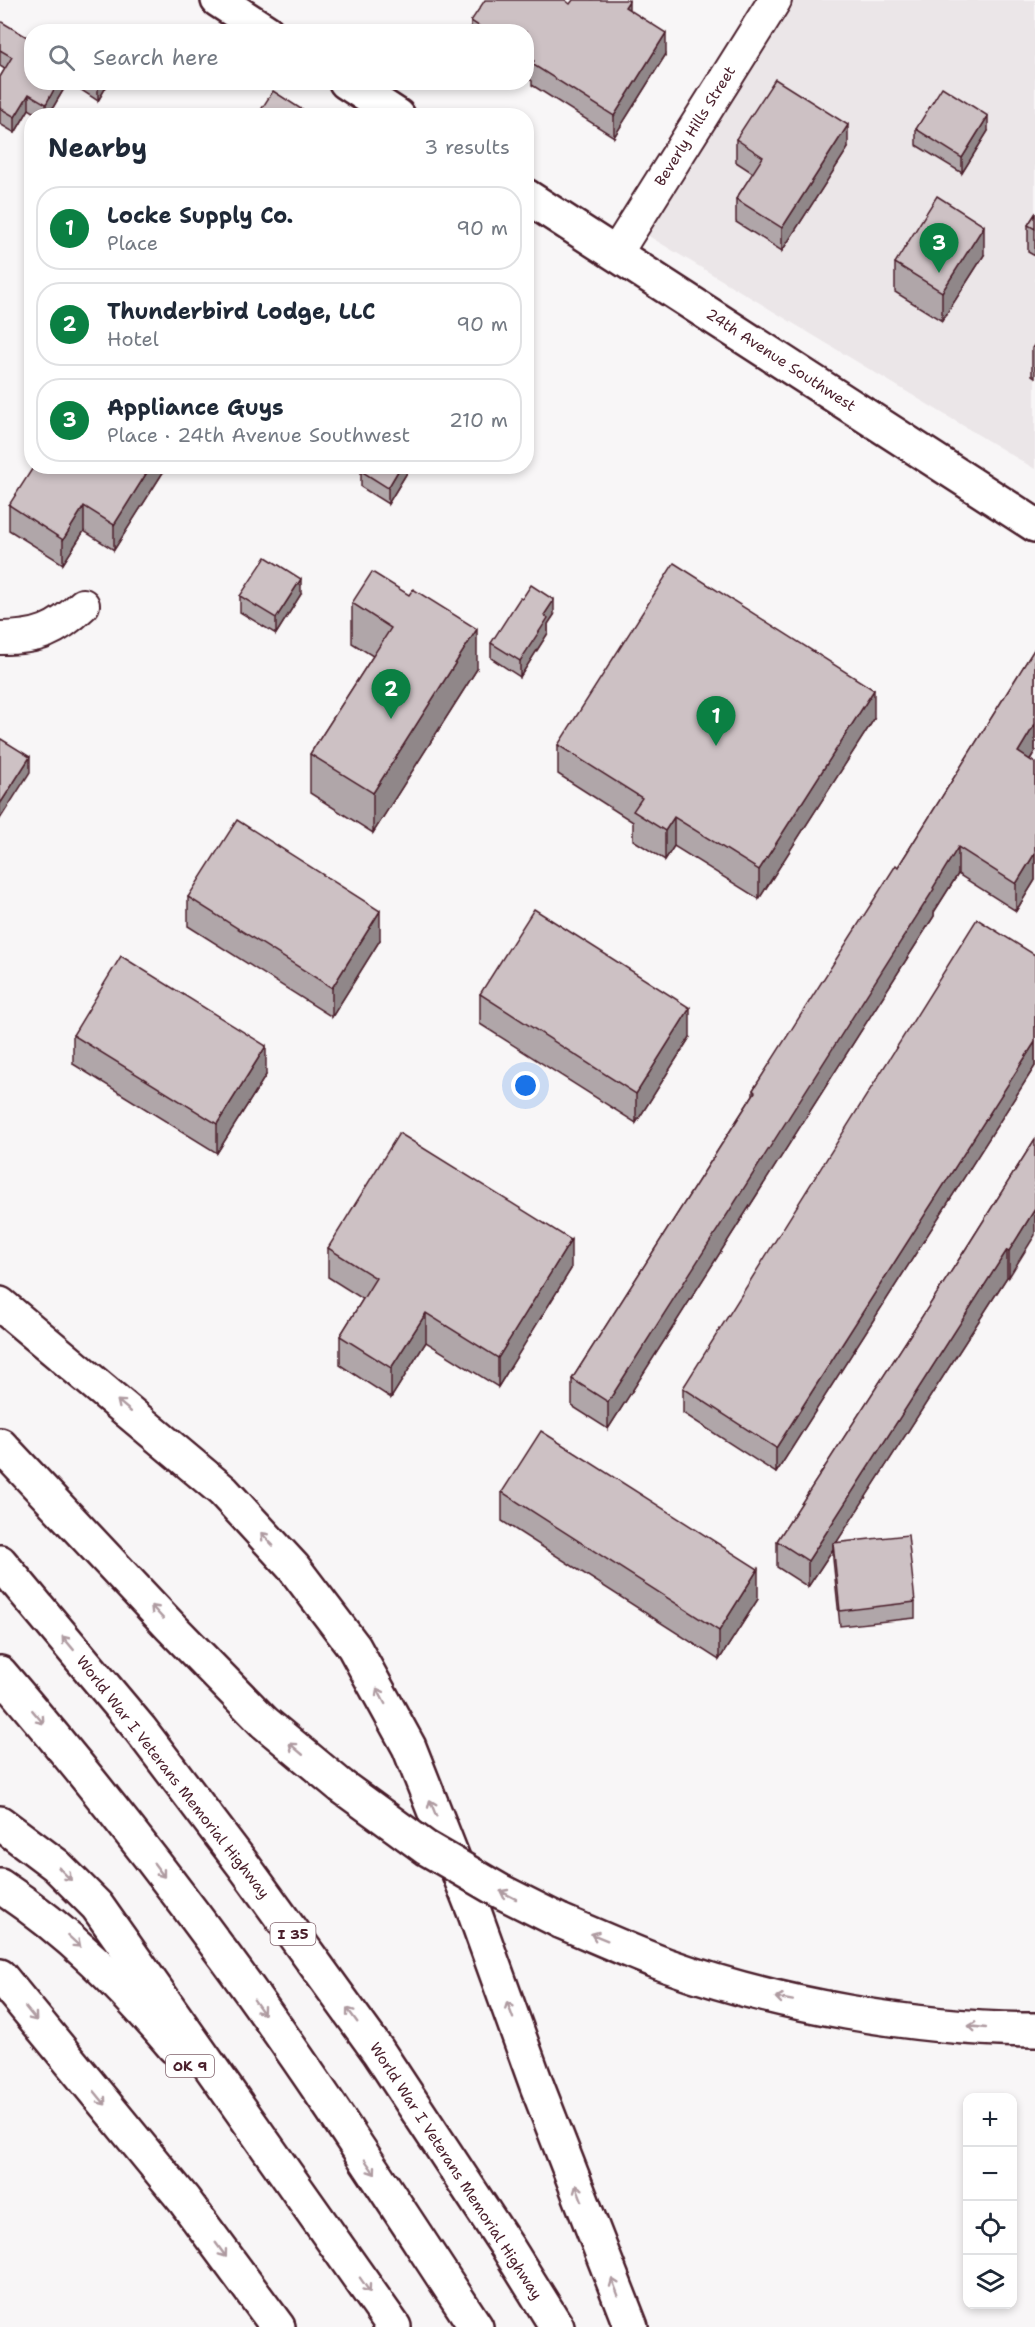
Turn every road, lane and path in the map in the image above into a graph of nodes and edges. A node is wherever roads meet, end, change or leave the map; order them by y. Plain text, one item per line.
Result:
1 (218, 0) edge
2 (775, 0) edge
3 (255, 24) edge
4 (358, 90) edge
5 (386, 108) edge
6 (534, 201) edge
7 (616, 253) junction
8 (1035, 525) edge
9 (83, 605) dead end
10 (0, 638) edge
11 (0, 1304) edge
12 (0, 1445) edge
13 (0, 1562) edge
14 (0, 1672) edge
15 (10, 1830) edge
16 (0, 1886) edge
17 (0, 1976) edge
18 (1035, 2030) edge
19 (336, 2243) junction
20 (278, 2327) edge
21 (394, 2327) edge
22 (476, 2327) edge
23 (557, 2327) edge
24 (631, 2327) edge

1 - 3 main road
2 - 7 street, Beverly Hills Street
4 - 5 main road
6 - 7 main road, 24th Avenue Southwest
7 - 8 main road, 24th Avenue Southwest
9 - 10 street
24 -> 11 main road
18 -> 12 main road, bridge
23 -> 13 main road, World War I Veterans Memorial Highway / I 35
14 -> 22 main road
15 -> 19 main road
16 -> 19 main road, OK 9
17 -> 20 main road
19 -> 21 main road, OK 9

